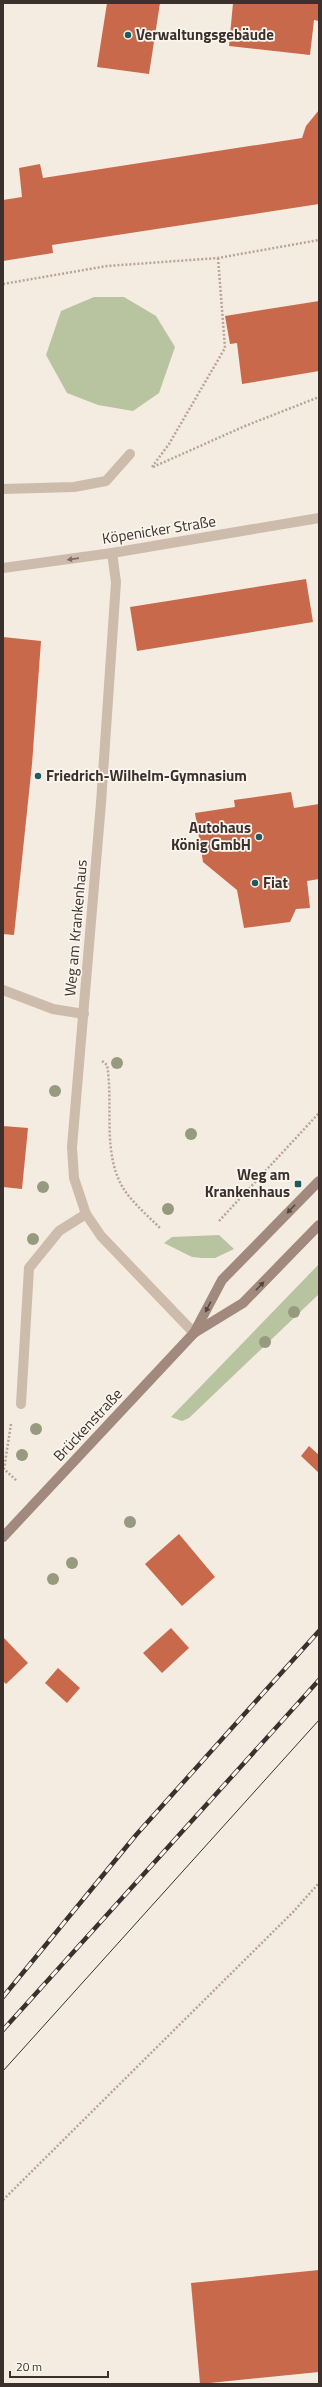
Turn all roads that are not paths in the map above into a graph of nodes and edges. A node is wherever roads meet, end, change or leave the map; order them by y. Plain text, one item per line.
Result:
1 (130, 454) dead end
2 (3, 489) edge
3 (319, 518) edge
4 (112, 553) junction
5 (3, 568) edge
6 (3, 990) edge
7 (84, 1014) junction
8 (319, 1181) edge
9 (86, 1214) junction
10 (319, 1226) edge
11 (194, 1332) junction
12 (21, 1404) road end
13 (3, 1537) edge

1 - 2 street
3 - 4 street, Köpenicker Straße
4 -> 5 street, Köpenicker Straße
4 - 7 street, Weg am Krankenhaus
6 - 7 street
7 - 9 street, Weg am Krankenhaus
8 -> 11 main road, Brückenstraße
9 - 11 street, Weg am Krankenhaus
9 - 12 street
11 -> 10 main road, Brückenstraße
11 - 13 main road, Brückenstraße

